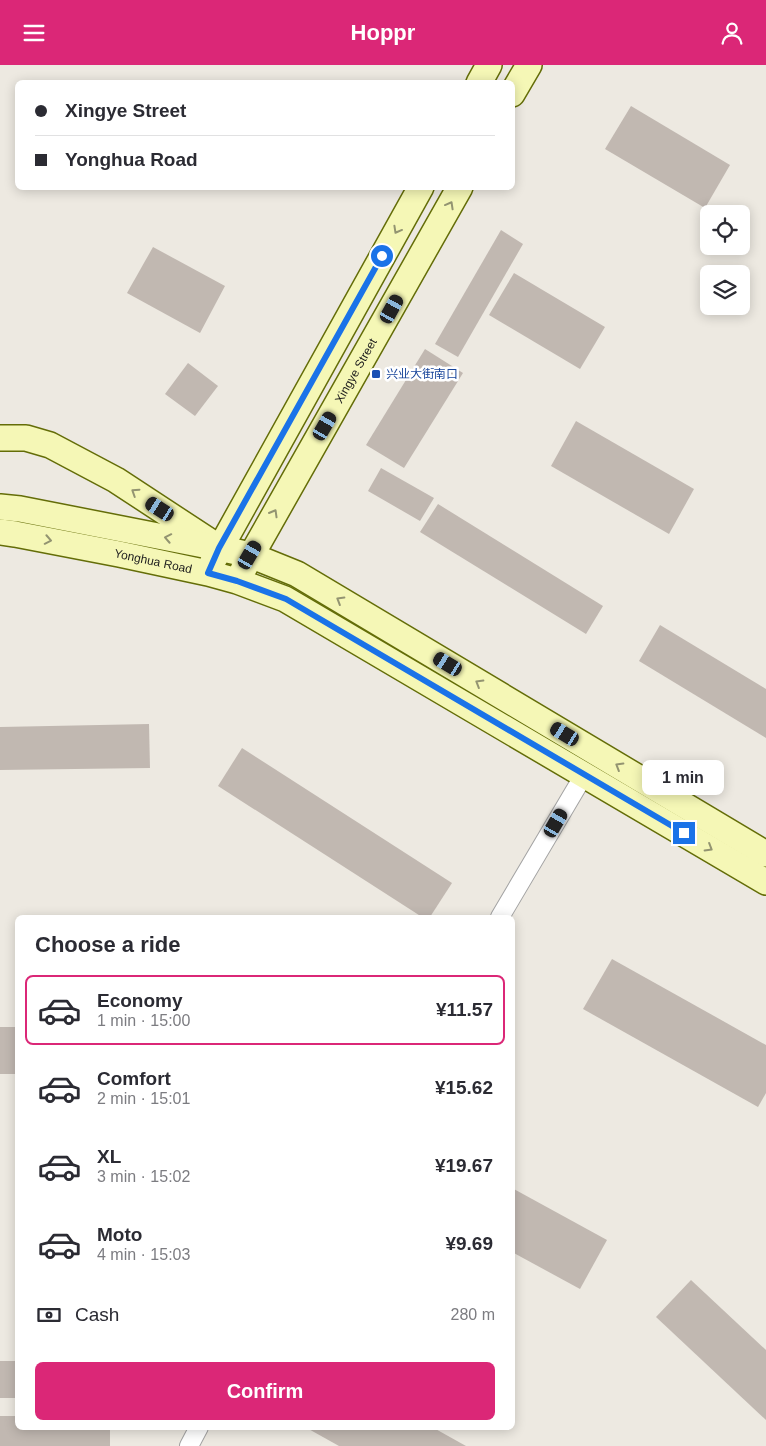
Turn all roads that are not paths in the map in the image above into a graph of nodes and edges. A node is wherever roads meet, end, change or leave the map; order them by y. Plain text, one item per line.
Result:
1 (489, 65) edge
2 (529, 65) edge
3 (481, 80) edge
4 (515, 89) edge
5 (419, 190) edge
6 (458, 190) edge
7 (0, 439) edge
8 (0, 507) edge
9 (0, 532) edge
10 (219, 548) junction
11 (250, 555) junction
12 (208, 573) junction
13 (237, 581) junction
14 (584, 775) junction
15 (766, 854) edge
16 (766, 882) edge
17 (501, 915) edge
18 (198, 1430) edge
19 (188, 1446) edge

1 - 3 main road
2 - 4 main road
5 -> 10 main road
11 -> 6 main road, Xingye Street
10 -> 7 main road
10 -> 8 main road, Yonghua Road
9 -> 12 main road, Yonghua Road
10 - 11 main road, Yonghua Road
10 - 12 main road
11 - 13 main road, Xingye Street
15 -> 11 main road, Yonghua Road
12 - 13 main road, Yonghua Road
13 - 14 main road, Yonghua Road
14 -> 16 main road, Yonghua Road
14 - 17 street
18 - 19 street

